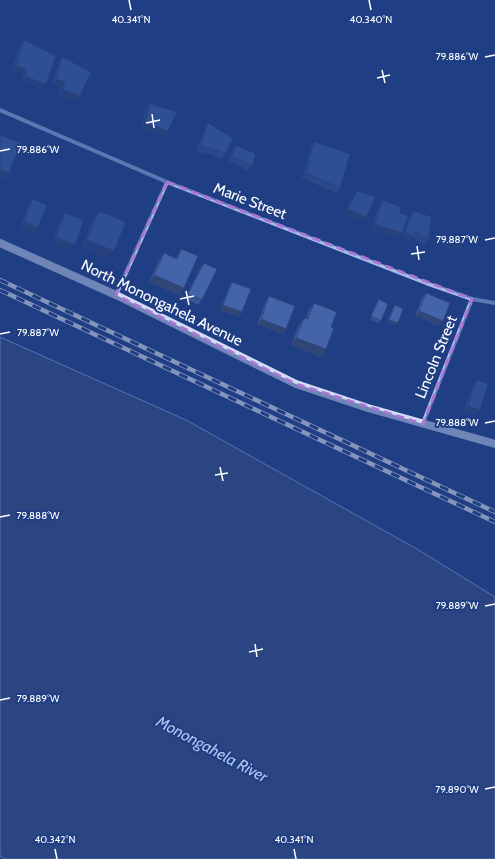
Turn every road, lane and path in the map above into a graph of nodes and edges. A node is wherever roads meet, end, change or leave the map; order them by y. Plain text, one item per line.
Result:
1 (0, 110) edge
2 (167, 182) junction
3 (0, 243) edge
4 (116, 295) junction
5 (472, 299) junction
6 (495, 303) edge
7 (423, 424) junction
8 (495, 444) edge

1 - 2 street, Marie Street
2 - 4 street
2 - 5 street, Marie Street
3 - 4 main road, North Monongahela Avenue
4 - 7 main road, North Monongahela Avenue
5 - 6 street, Marie Street
5 - 7 street, Lincoln Street
7 - 8 main road, North Monongahela Avenue

